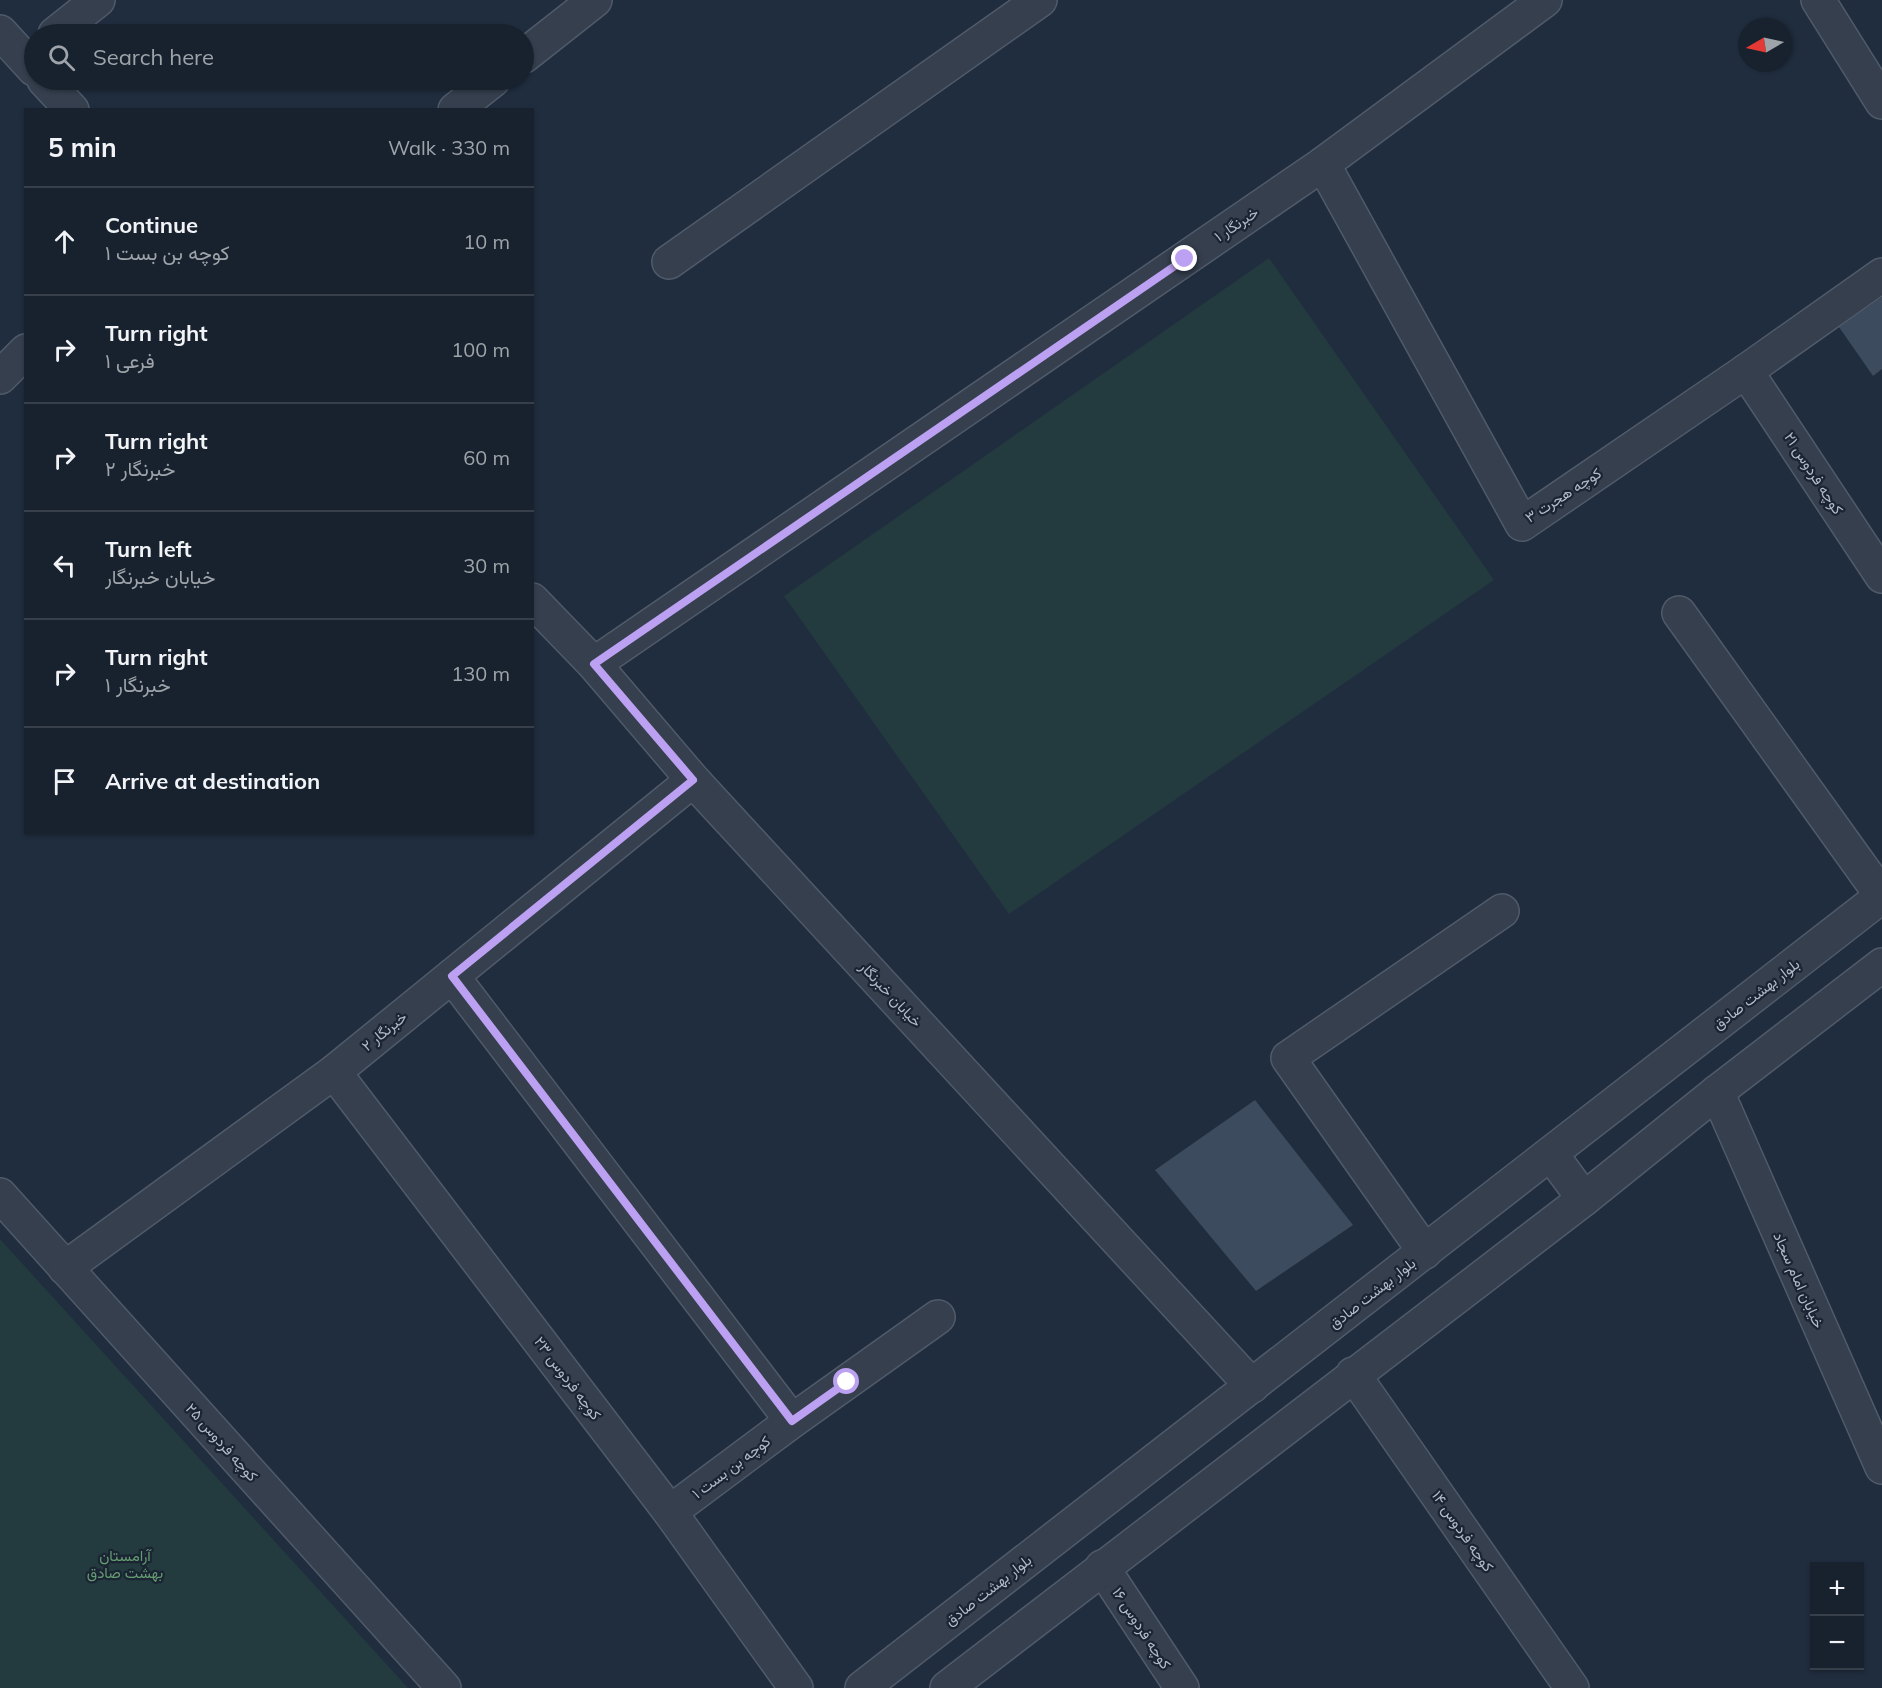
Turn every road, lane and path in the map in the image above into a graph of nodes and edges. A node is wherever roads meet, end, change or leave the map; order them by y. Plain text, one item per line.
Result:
1 (98, 0) edge
2 (595, 0) edge
3 (1040, 0) edge
4 (1545, 0) edge
5 (1818, 0) edge
6 (68, 24) edge
7 (0, 32) edge
8 (534, 48) edge
9 (24, 55) edge
10 (55, 90) edge
11 (481, 90) edge
12 (1882, 102) edge
13 (70, 108) edge
14 (458, 108) edge
15 (1323, 164) junction
16 (669, 262) dead end
17 (1882, 275) edge
18 (24, 353) edge
19 (1746, 371) junction
20 (0, 377) edge
21 (1882, 576) edge
22 (534, 602) edge
23 (1679, 613) dead end
24 (594, 664) junction
25 (693, 780) junction
26 (1882, 896) edge
27 (1502, 911) dead end
28 (1882, 965) edge
29 (452, 976) junction
30 (334, 1072) junction
31 (1717, 1092) junction
32 (1551, 1154) junction
33 (0, 1195) edge
34 (1584, 1199) junction
35 (1425, 1252) junction
36 (64, 1268) junction
37 (938, 1317) dead end
38 (1353, 1374) junction
39 (1252, 1386) junction
40 (792, 1421) junction
41 (1882, 1467) edge
42 (670, 1512) junction
43 (1102, 1567) junction
44 (444, 1688) edge
45 (796, 1688) edge
46 (861, 1688) edge
47 (947, 1688) edge
48 (1182, 1688) edge
49 (1572, 1688) edge

1 - 6 street
2 - 8 street
3 - 16 street
4 - 15 street, خبرنگار ۱
5 - 12 street
7 - 9 street
10 - 13 street
11 - 14 street
15 - 19 street, کوچه هجرت ۳
15 - 24 street, خبرنگار ۱
17 - 19 street, کوچه هجرت ۳
18 - 20 street
19 - 21 street, کوچه فردوس ۲۱
22 - 24 street, خیابان خبرنگار
23 - 26 street
24 - 25 street, خیابان خبرنگار
25 - 29 street, خبرنگار ۲
25 - 39 street, خیابان خبرنگار
26 - 32 street, بلوار بهشت صادق
27 - 35 street
28 - 31 street
29 - 30 street, خبرنگار ۲
29 - 40 street
30 - 36 street, خبرنگار ۲
30 - 42 street, کوچه فردوس ۲۳
31 - 34 street
31 - 41 street, خیابان امام سجاد
32 - 34 street
32 - 35 street, بلوار بهشت صادق
33 - 36 street, کوچه فردوس ۲۵
34 - 38 street
35 - 39 street, بلوار بهشت صادق
36 - 44 street, کوچه فردوس ۲۵
37 - 40 street, کوچه بن بست ۱
38 - 43 street
38 - 49 street, کوچه فردوس ۱۴
39 - 46 street, بلوار بهشت صادق
40 - 42 street, کوچه بن بست ۱
42 - 45 street, کوچه فردوس ۲۳
43 - 47 street
43 - 48 street, کوچه فردوس ۱۶

